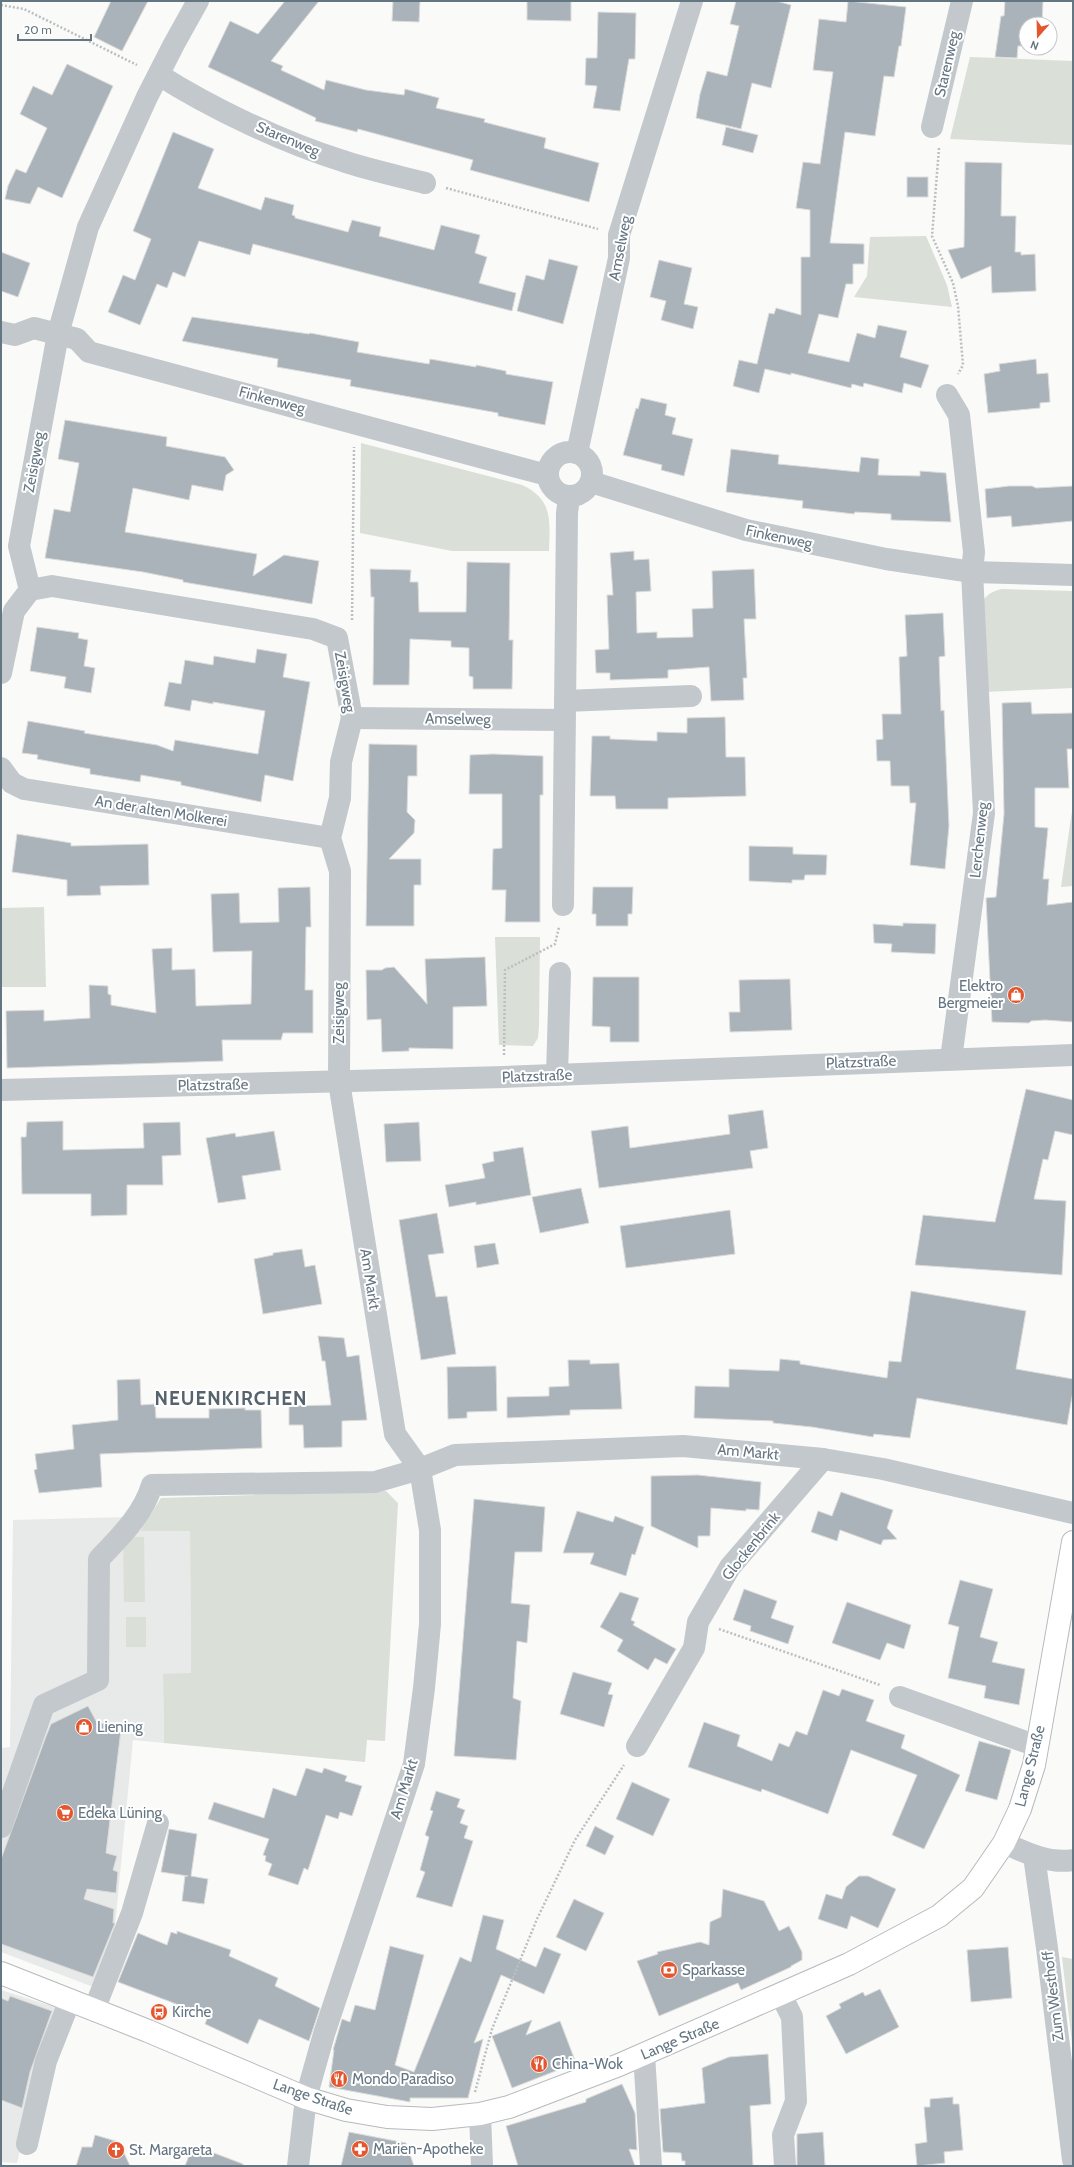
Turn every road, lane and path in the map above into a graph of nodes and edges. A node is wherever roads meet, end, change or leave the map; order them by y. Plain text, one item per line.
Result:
1 (198, 1) edge
2 (692, 1) edge
3 (962, 1) edge
4 (1, 5) edge
5 (159, 75) junction
6 (932, 127) joint
7 (425, 183) joint
8 (619, 234) junction
9 (1, 332) edge
10 (58, 334) junction
11 (947, 395) joint
12 (354, 422) junction
13 (577, 453) junction
14 (547, 475) junction
15 (591, 482) junction
16 (569, 497) junction
17 (972, 572) junction
18 (1073, 575) edge
19 (30, 590) junction
20 (337, 638) junction
21 (1, 673) edge
22 (691, 696) dead end
23 (565, 711) junction
24 (352, 718) junction
25 (1, 768) edge
26 (330, 838) junction
27 (563, 905) joint
28 (560, 973) dead end
29 (1073, 1055) edge
30 (951, 1059) junction
31 (557, 1075) junction
32 (504, 1077) junction
33 (339, 1082) junction
34 (1, 1090) edge
35 (823, 1459) junction
36 (420, 1469) junction
37 (1073, 1514) edge
38 (1073, 1542) edge
39 (698, 1622) junction
40 (900, 1696) joint
41 (637, 1746) joint
42 (1037, 1746) junction
43 (158, 1823) dead end
44 (1, 1827) edge
45 (1004, 1843) junction
46 (1034, 1856) junction
47 (1073, 1860) edge
48 (1, 1972) edge
49 (781, 1995) junction
50 (70, 2000) junction
51 (94, 2010) junction
52 (644, 2054) junction
53 (306, 2098) junction
54 (475, 2115) junction
55 (27, 2144) dead end
56 (1073, 2160) edge
57 (298, 2166) edge
58 (482, 2166) edge
59 (651, 2166) edge
60 (785, 2166) edge

1 - 5 street
2 - 8 street, Amselweg
3 - 6 street, Starenweg
4 - 5 path
5 - 7 street, Starenweg
5 - 10 street
6 - 11 path
7 - 8 path
8 - 13 street, Amselweg
9 - 10 street, Finkenweg
10 - 12 street, Finkenweg
10 - 19 street, Zeisigweg
11 - 17 street
12 - 14 street, Finkenweg
12 - 20 path
13 - 14 street
13 - 15 street
14 - 16 street
15 - 16 street
15 - 17 street, Finkenweg
16 - 23 street
17 - 18 street, Finkenweg
17 - 30 street, Lerchenweg
19 - 20 street, Zeisigweg
19 - 21 street
20 - 24 street, Zeisigweg
22 - 23 street, Amselweg
23 - 24 street, Amselweg
23 - 27 street
24 - 26 street, Zeisigweg
25 - 26 street, An der alten Molkerei
26 - 33 street, Zeisigweg
27 - 32 path
28 - 31 street
29 - 30 street, Platzstraße
30 - 31 street, Platzstraße
31 - 32 street, Platzstraße
32 - 33 street, Platzstraße
33 - 34 street, Platzstraße
33 - 36 street, Am Markt
35 - 36 street, Am Markt
35 - 37 street, Am Markt
35 - 39 street, Glockenbrink
36 - 44 street, Am Markt
36 - 53 street, Am Markt
38 - 42 main road, Lange Straße
39 - 40 path
39 - 41 street, Glockenbrink
40 - 42 street
41 - 54 path
42 - 45 main road, Lange Straße
43 - 51 street
45 - 46 street
45 - 49 main road, Lange Straße
46 - 47 street
46 - 56 street, Zum Westhoff
48 - 50 main road, Lange Straße
49 - 52 main road, Lange Straße
49 - 60 street
50 - 51 main road, Lange Straße
50 - 55 street
51 - 53 main road, Lange Straße
52 - 54 main road, Lange Straße
52 - 59 street
53 - 54 main road, Lange Straße
53 - 57 street, Am Markt
54 - 58 street

